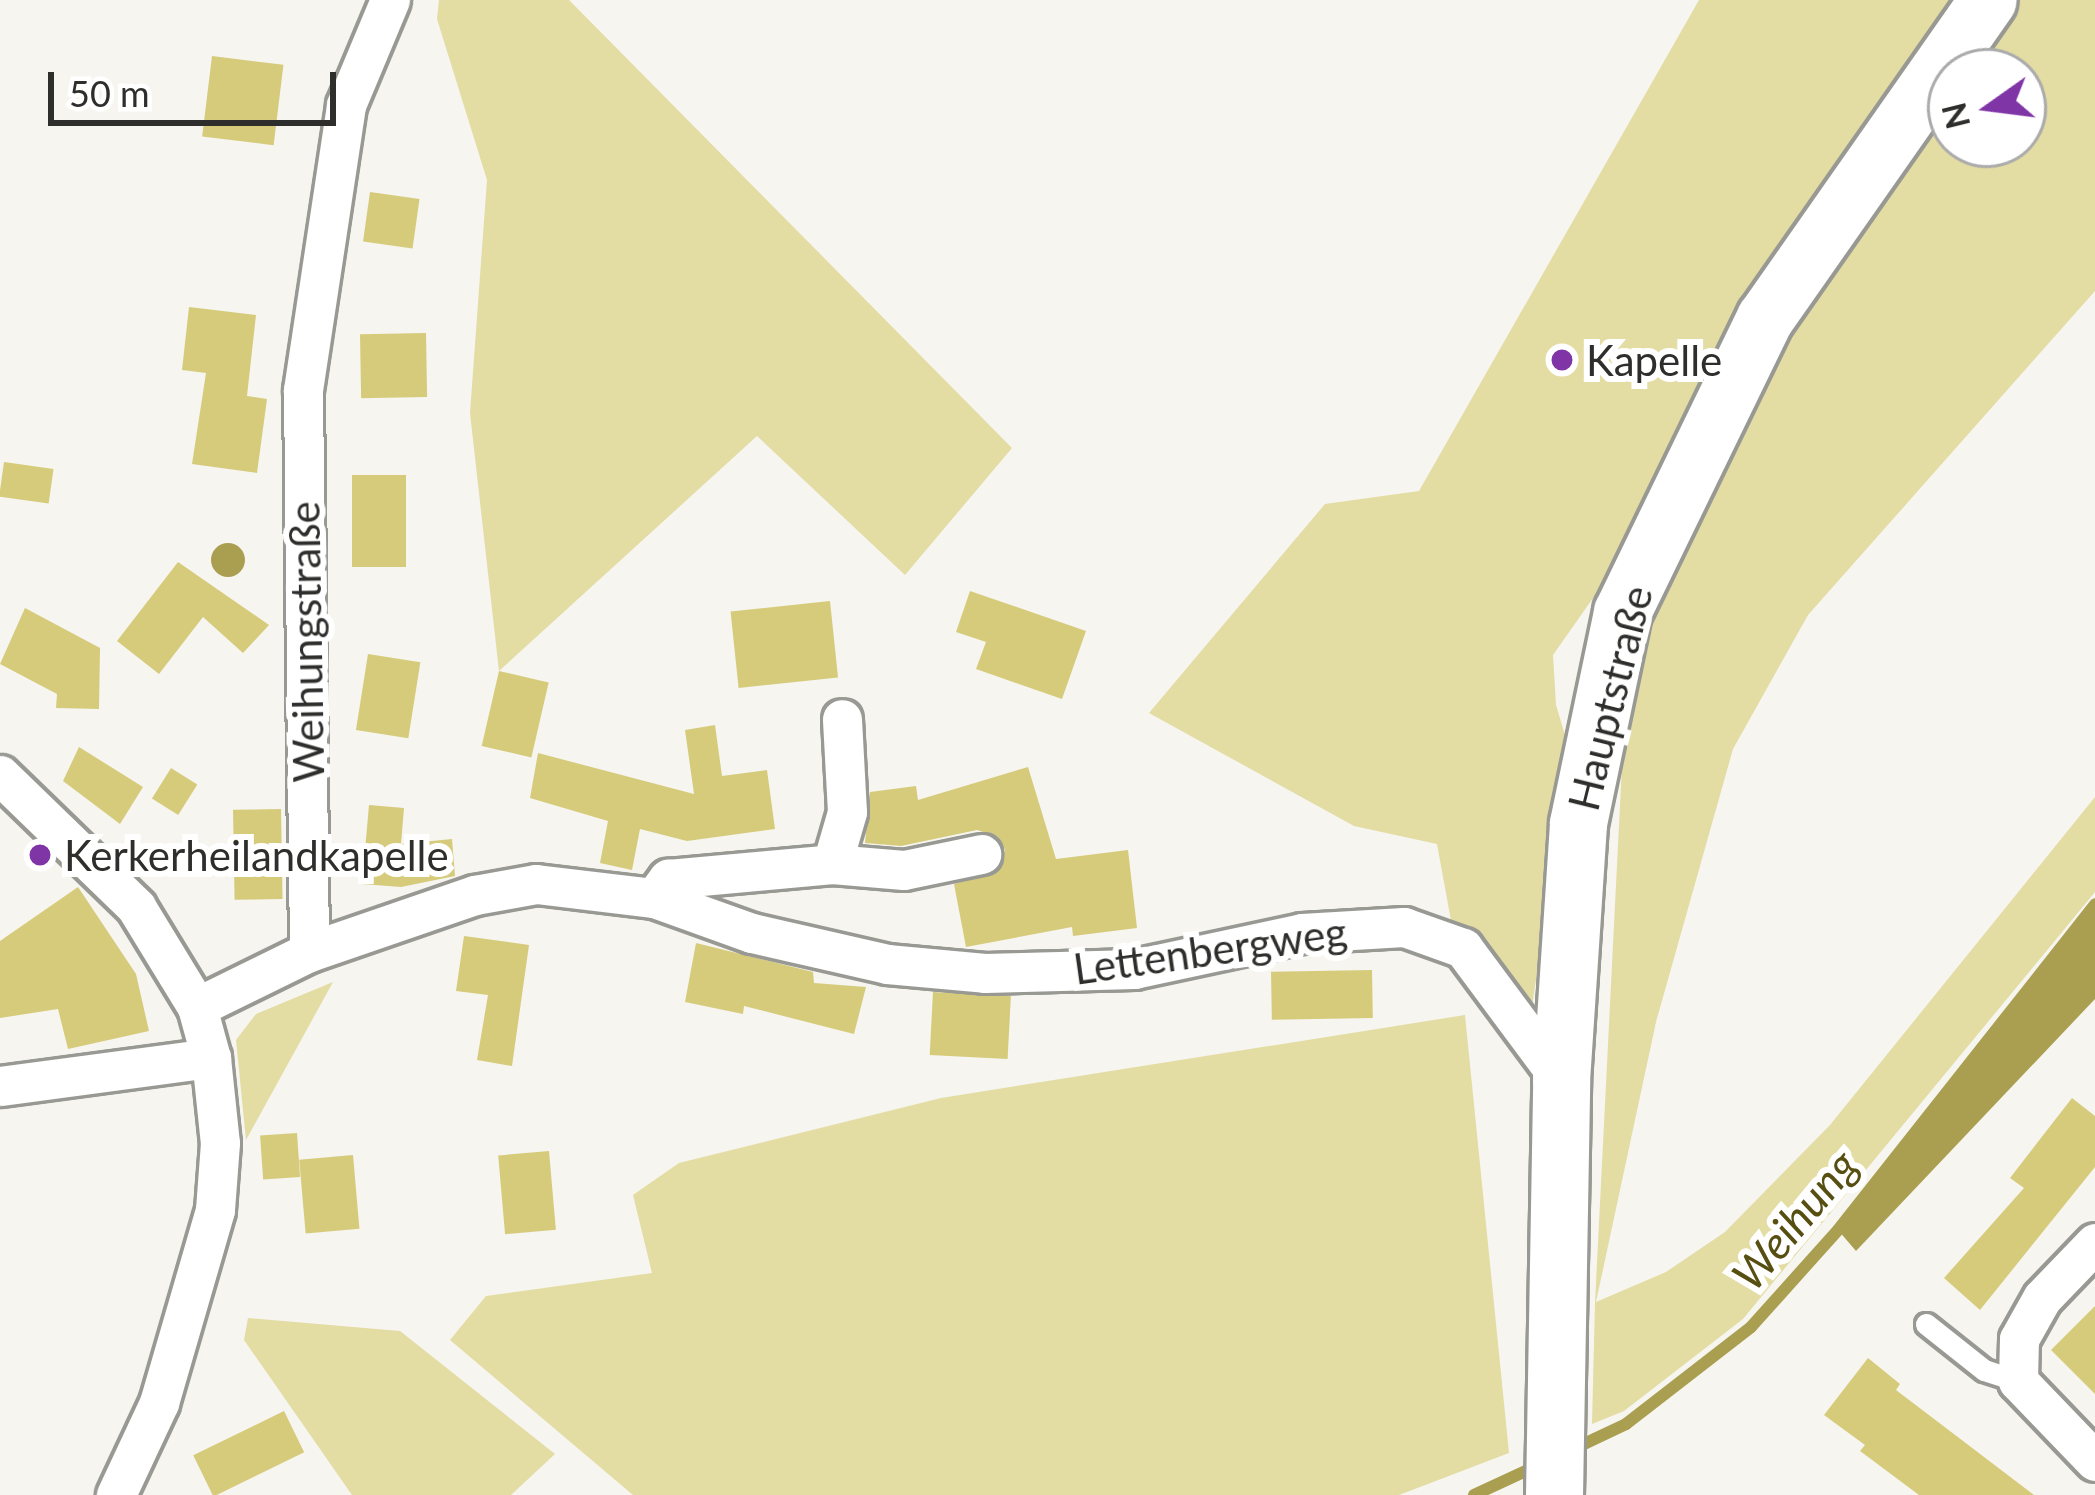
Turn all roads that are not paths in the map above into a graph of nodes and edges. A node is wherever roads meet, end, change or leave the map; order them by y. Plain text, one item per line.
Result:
1 (390, 0) edge
2 (1988, 0) edge
3 (842, 719) dead end
4 (0, 775) edge
5 (982, 854) dead end
6 (832, 864) junction
7 (654, 898) junction
8 (308, 952) junction
9 (197, 1007) junction
10 (212, 1058) junction
11 (1561, 1080) junction
12 (0, 1086) edge
13 (2095, 1243) edge
14 (1926, 1324) dead end
15 (2018, 1381) junction
16 (2095, 1461) edge
17 (116, 1495) edge
18 (1554, 1495) edge

1 - 8 street, Weihungstraße
2 - 11 main road, Hauptstraße
3 - 6 street
4 - 9 street
5 - 6 street
6 - 7 street
7 - 8 street, Lettenbergweg
7 - 11 street, Lettenbergweg
8 - 9 street
9 - 10 street
10 - 12 street
10 - 17 street
11 - 18 main road, Hauptstraße
13 - 15 street
14 - 15 lane
15 - 16 street

